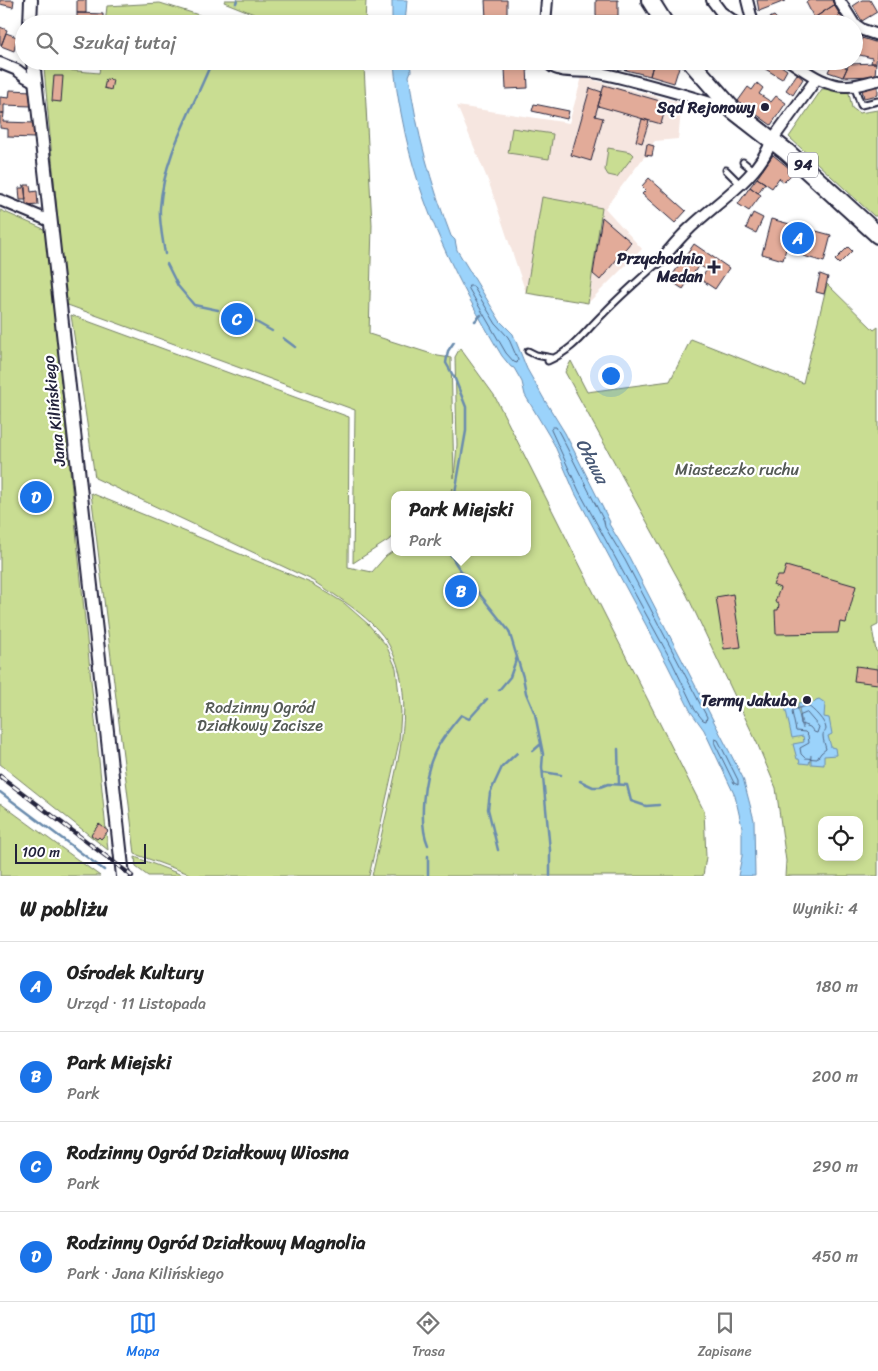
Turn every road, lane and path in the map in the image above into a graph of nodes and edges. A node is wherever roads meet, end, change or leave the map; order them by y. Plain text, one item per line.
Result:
1 (31, 0) edge
2 (546, 0) edge
3 (650, 0) edge
4 (712, 0) edge
5 (747, 0) edge
6 (839, 0) edge
7 (30, 15) edge
8 (545, 15) edge
9 (659, 15) edge
10 (725, 15) edge
11 (751, 15) edge
12 (848, 15) edge
13 (863, 30) edge
14 (878, 35) edge
15 (0, 63) edge
16 (15, 69) edge
17 (17, 70) edge
18 (34, 70) edge
19 (564, 70) edge
20 (583, 70) edge
21 (583, 70) edge
22 (698, 70) edge
23 (804, 70) edge
24 (817, 78) junction
25 (878, 80) edge
26 (35, 82) junction
27 (854, 85) junction
28 (878, 101) edge
29 (733, 110) junction
30 (772, 140) junction
31 (743, 162) dead end
32 (726, 170) dead end
33 (754, 171) junction
34 (740, 184) junction
35 (0, 200) edge
36 (50, 222) junction
37 (878, 235) edge
38 (659, 262) joint
39 (528, 351) dead end
40 (123, 876) edge

1 - 7 street
2 - 8 street
3 - 9 main road
4 - 10 street
5 - 11 street
6 - 12 street
13 - 14 street
15 - 16 street
17 - 26 street
18 - 26 street, Jana Kilińskiego
19 - 20 street
21 - 29 street
22 - 29 main road, 94
23 - 24 street
24 - 27 street
24 - 30 street
25 - 27 street
26 - 36 street, Jana Kilińskiego
27 - 28 lane
29 - 30 main road, 94
30 - 33 street
30 - 37 main road, 94
31 - 33 lane
32 - 34 lane
33 - 34 street
34 - 38 street
35 - 36 street
36 - 40 street, Jana Kilińskiego
38 - 39 lane

